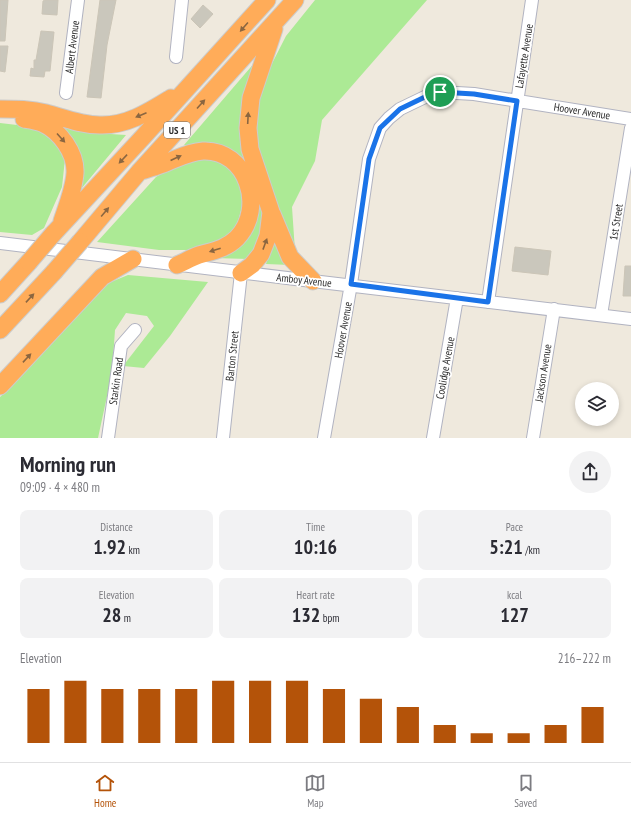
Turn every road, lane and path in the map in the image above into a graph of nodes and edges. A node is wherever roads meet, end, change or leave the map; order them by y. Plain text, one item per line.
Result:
1 (78, 0) edge
2 (182, 0) edge
3 (267, 0) edge
4 (296, 0) edge
5 (532, 0) edge
6 (276, 21) junction
7 (176, 57) dead end
8 (187, 89) junction
9 (66, 93) dead end
10 (517, 101) junction
11 (0, 109) edge
12 (0, 118) edge
13 (631, 119) edge
14 (631, 128) edge
15 (139, 172) junction
16 (271, 212) junction
17 (57, 230) junction
18 (0, 243) edge
19 (133, 259) junction
20 (176, 265) junction
21 (241, 273) junction
22 (313, 281) junction
23 (351, 284) junction
24 (0, 294) edge
25 (457, 298) junction
26 (488, 302) junction
27 (554, 309) junction
28 (601, 315) junction
29 (631, 319) edge
30 (0, 330) edge
31 (135, 330) dead end
32 (0, 386) edge
33 (108, 438) edge
34 (223, 438) edge
35 (324, 438) edge
36 (433, 438) edge
37 (533, 438) edge

1 - 9 street, Albert Avenue
2 - 7 street
3 -> 8 highway, US 1
4 - 6 highway, US 1
5 - 10 street, Lafayette Avenue
15 -> 6 highway, US 1
16 -> 6 highway
8 -> 11 highway
8 -> 17 highway, US 1
10 - 13 street, Hoover Avenue
10 - 23 street, Hoover Avenue
10 - 26 street, Lafayette Avenue
12 -> 17 highway
14 - 28 street, 1st Street
15 -> 20 highway
30 -> 15 highway, US 1, bridge
21 -> 16 highway
16 - 22 highway
17 - 24 highway, US 1, bridge
18 - 19 street, Amboy Avenue
19 - 20 street, Amboy Avenue
32 -> 19 highway
20 - 21 street, Amboy Avenue
21 - 22 street, Amboy Avenue
21 - 34 street, Barton Street
22 - 23 street, Amboy Avenue
23 - 25 street, Amboy Avenue
23 - 35 street, Hoover Avenue
25 - 26 street, Amboy Avenue
25 - 36 street, Coolidge Avenue
26 - 27 street, Amboy Avenue
27 - 28 street, Amboy Avenue
27 - 37 street, Jackson Avenue
28 - 29 street, Amboy Avenue
31 - 33 street, Starkin Road

